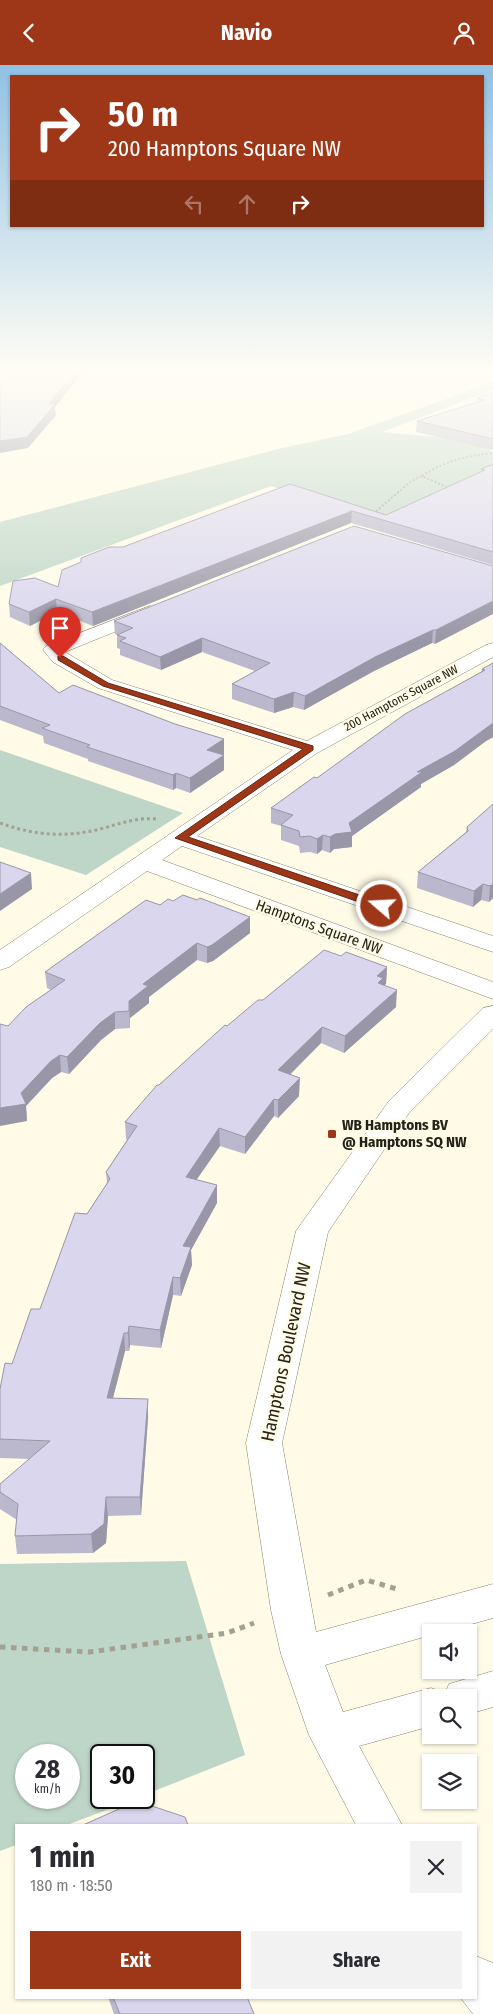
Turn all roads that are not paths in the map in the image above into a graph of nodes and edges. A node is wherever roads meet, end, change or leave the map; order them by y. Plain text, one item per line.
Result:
1 (162, 606) edge
2 (493, 649) edge
3 (310, 748) junction
4 (180, 838) junction
5 (145, 862) junction
6 (493, 944) edge
7 (0, 962) edge
8 (493, 991) edge
9 (493, 1014) edge
10 (493, 1601) edge
11 (301, 1654) junction
12 (493, 1689) edge
13 (477, 1693) edge
14 (422, 1709) edge
15 (330, 1735) junction
16 (379, 1824) edge
17 (477, 1980) edge
18 (493, 2001) edge

1 - 3 street
2 - 3 street, 200 Hamptons Square NW
3 - 4 street, 200 Hamptons Square NW
4 - 5 street
4 - 6 street
5 - 7 street
5 - 8 street, Hamptons Square NW
9 - 11 street, Hamptons Boulevard NW
10 - 11 street
11 - 15 street, Hamptons Boulevard NW
12 - 13 street
14 - 15 street
15 - 16 street, Hamptons Boulevard NW
17 - 18 street

